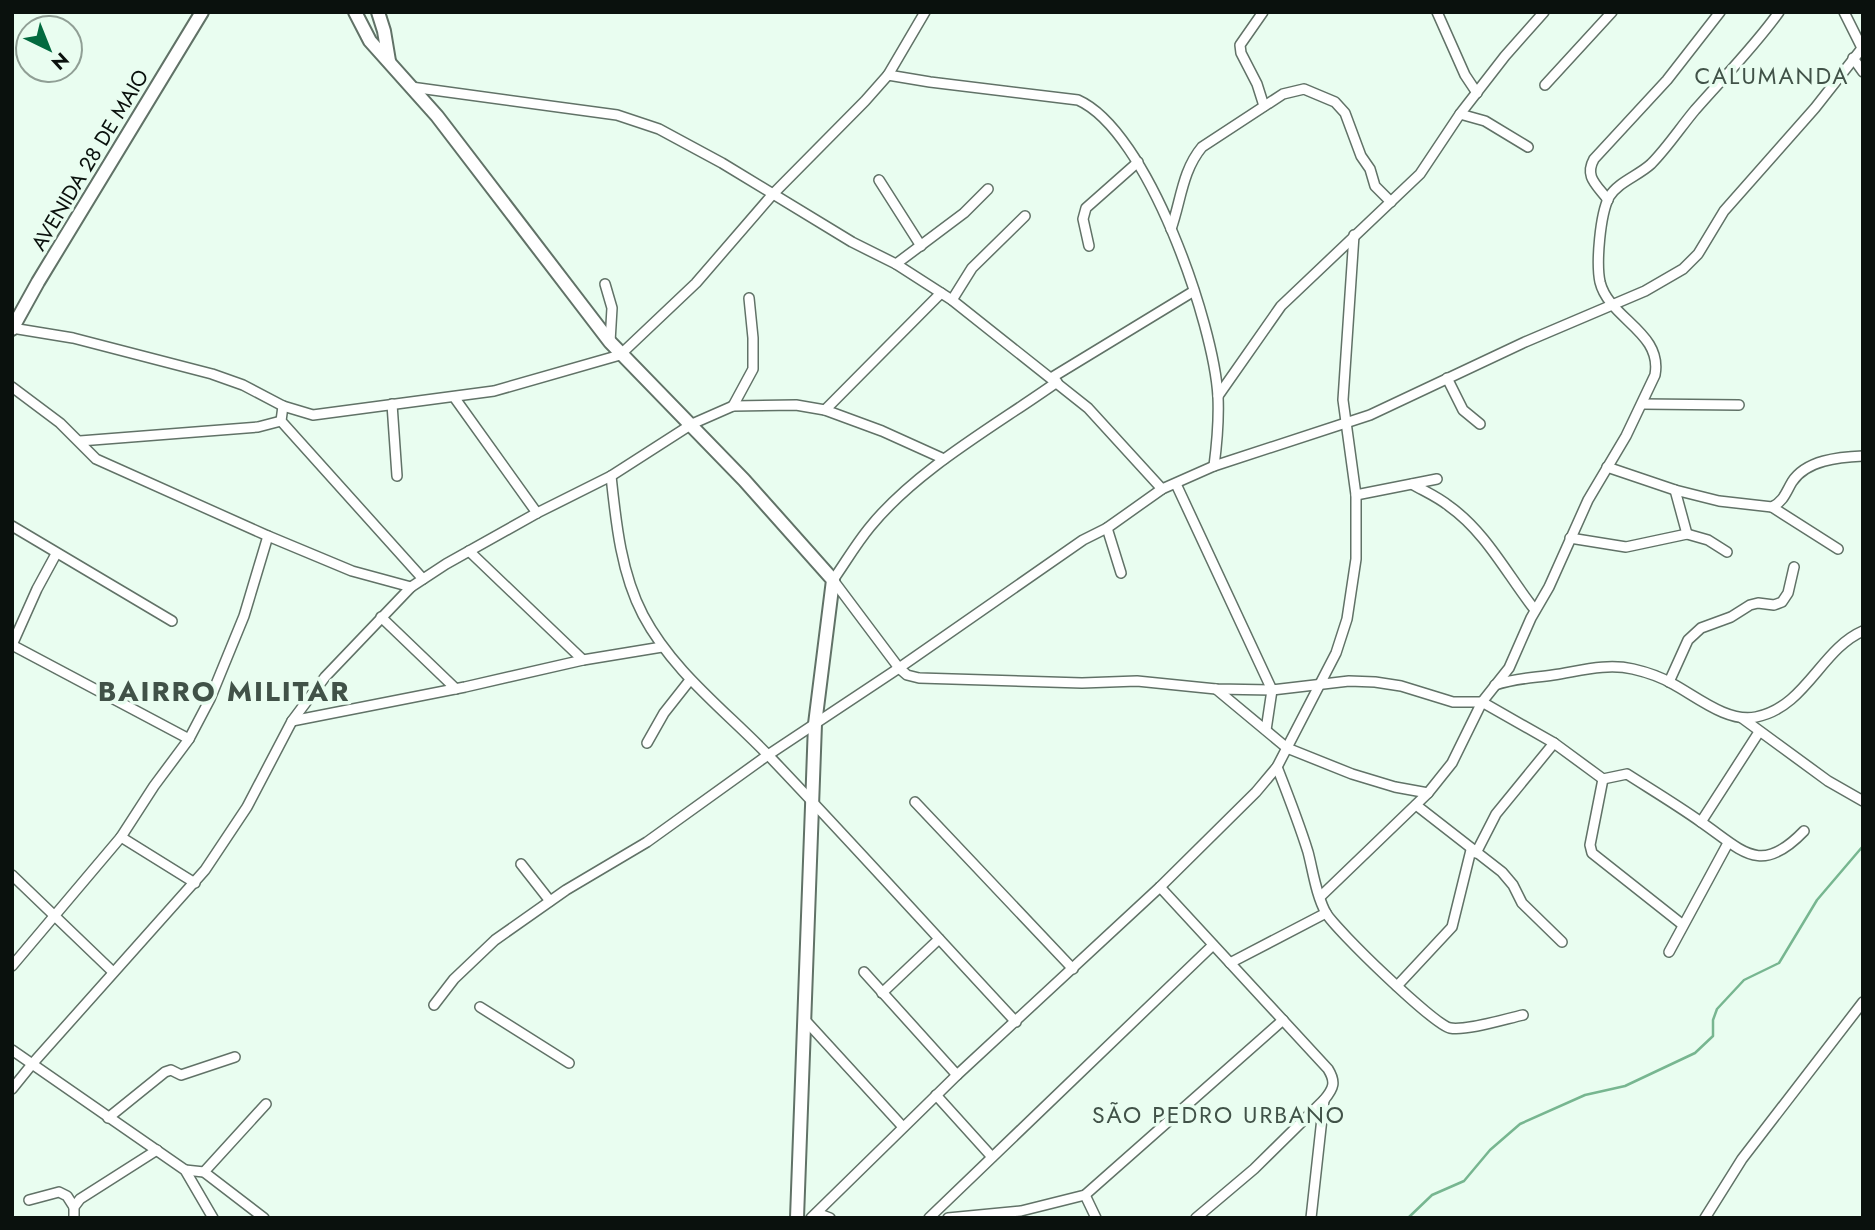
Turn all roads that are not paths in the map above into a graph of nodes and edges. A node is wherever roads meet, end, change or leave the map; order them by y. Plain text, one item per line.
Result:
1 (202, 12) edge
2 (355, 12) edge
3 (379, 12) edge
4 (925, 12) edge
5 (1263, 12) edge
6 (1437, 12) edge
7 (1544, 12) edge
8 (1720, 12) edge
9 (1779, 12) edge
10 (1844, 12) edge
11 (1610, 13) edge
12 (917, 17) edge
13 (1862, 47) edge
14 (1853, 58) junction
15 (389, 61) junction
16 (1863, 72) edge
17 (888, 75) junction
18 (1545, 85) dead end
19 (411, 87) junction
20 (1477, 93) junction
21 (1264, 106) junction
22 (1460, 114) junction
23 (1528, 147) dead end
24 (1138, 162) junction
25 (878, 180) dead end
26 (988, 189) dead end
27 (772, 195) junction
28 (1608, 200) junction
29 (1391, 202) junction
30 (1025, 216) dead end
31 (1171, 229) junction
32 (1354, 235) junction
33 (920, 246) junction
34 (1089, 246) dead end
35 (896, 264) junction
36 (605, 284) dead end
37 (1194, 291) junction
38 (941, 293) junction
39 (748, 298) dead end
40 (952, 300) junction
41 (1614, 304) junction
42 (12, 328) edge
43 (610, 342) junction
44 (620, 355) junction
45 (1447, 377) junction
46 (1054, 380) junction
47 (12, 387) edge
48 (1218, 396) junction
49 (454, 397) junction
50 (392, 404) junction
51 (1642, 404) junction
52 (1740, 405) dead end
53 (283, 406) junction
54 (733, 406) junction
55 (825, 410) junction
56 (281, 421) junction
57 (1347, 423) junction
58 (1479, 424) dead end
59 (692, 425) junction
60 (80, 441) junction
61 (1863, 456) edge
62 (944, 459) junction
63 (1214, 466) junction
64 (1607, 467) junction
65 (397, 476) dead end
66 (611, 476) junction
67 (1437, 479) dead end
68 (1176, 484) junction
69 (1412, 484) junction
70 (1162, 489) junction
71 (1675, 490) junction
72 (1356, 495) junction
73 (1772, 507) junction
74 (537, 513) junction
75 (12, 526) edge
76 (1107, 528) junction
77 (1687, 534) junction
78 (268, 536) junction
79 (1570, 538) junction
80 (1838, 549) dead end
81 (469, 551) junction
82 (1727, 552) dead end
83 (56, 554) junction
84 (1794, 567) dead end
85 (1121, 573) dead end
86 (423, 579) junction
87 (833, 580) junction
88 (411, 587) junction
89 (1535, 611) junction
90 (381, 617) junction
91 (172, 621) dead end
92 (1863, 631) edge
93 (12, 645) edge
94 (662, 647) junction
95 (583, 660) junction
96 (899, 668) junction
97 (690, 680) junction
98 (1669, 682) junction
99 (1322, 683) junction
100 (1495, 685) junction
101 (456, 689) junction
102 (1216, 689) junction
103 (1272, 690) junction
104 (1482, 702) junction
105 (1742, 718) junction
106 (292, 721) junction
107 (815, 724) junction
108 (1266, 730) junction
109 (1759, 732) junction
110 (189, 739) junction
111 (648, 743) dead end
112 (1555, 743) junction
113 (1287, 748) junction
114 (768, 755) junction
115 (1277, 766) junction
116 (1603, 779) junction
117 (1428, 793) junction
118 (1863, 801) edge
119 (915, 802) dead end
120 (813, 803) junction
121 (1416, 805) junction
122 (1701, 822) junction
123 (1804, 831) dead end
124 (121, 837) junction
125 (1728, 843) junction
126 (1473, 851) junction
127 (521, 864) dead end
128 (12, 875) edge
129 (195, 883) junction
130 (1160, 887) junction
131 (1321, 897) junction
132 (550, 901) junction
133 (1326, 914) junction
134 (54, 917) junction
135 (1684, 925) junction
136 (939, 939) junction
137 (1562, 942) dead end
138 (1213, 945) junction
139 (1669, 952) dead end
140 (1230, 963) junction
141 (12, 966) edge
142 (1073, 969) junction
143 (113, 972) junction
144 (864, 972) dead end
145 (1397, 986) junction
146 (882, 993) junction
147 (1863, 1002) edge
148 (433, 1004) dead end
149 (480, 1007) dead end
150 (1523, 1015) dead end
151 (805, 1020) junction
152 (1283, 1020) junction
153 (1016, 1022) junction
154 (12, 1050) edge
155 (235, 1057) dead end
156 (33, 1063) junction
157 (569, 1063) dead end
158 (957, 1075) junction
159 (12, 1090) edge
160 (936, 1095) junction
161 (1324, 1100) junction
162 (266, 1104) dead end
163 (108, 1118) junction
164 (903, 1128) junction
165 (157, 1150) junction
166 (992, 1157) junction
167 (185, 1170) junction
168 (204, 1172) junction
169 (1085, 1195) junction
170 (29, 1200) dead end
171 (74, 1207) junction
172 (814, 1216) edge
173 (74, 1218) edge
174 (212, 1218) edge
175 (264, 1218) edge
176 (782, 1218) edge
177 (797, 1218) edge
178 (830, 1218) edge
179 (929, 1218) edge
180 (948, 1218) edge
181 (1096, 1218) edge
182 (1196, 1218) edge
183 (1311, 1218) edge
184 (1706, 1218) edge

1 - 42 street, AVENIDA 28 DE MAIO
2 - 15 street
3 - 15 street
4 - 12 street
5 - 21 street
6 - 20 street
7 - 20 street
8 - 28 street
9 - 28 street
10 - 13 street
11 - 18 street
12 - 17 street
13 - 14 street
14 - 16 street
14 - 41 street
15 - 19 street
17 - 24 street
17 - 27 street
19 - 27 street
19 - 43 street
20 - 22 street
21 - 29 street
21 - 31 street
22 - 23 street
22 - 29 street
24 - 31 street
24 - 34 street
25 - 33 street
26 - 33 street
27 - 35 street
27 - 44 street
28 - 41 street
29 - 32 street
30 - 40 street
31 - 37 street
32 - 48 street
32 - 57 street
33 - 35 street
35 - 38 street
36 - 43 street
37 - 46 street
37 - 48 street
38 - 40 street
38 - 55 street
39 - 54 street
40 - 46 street
41 - 45 street
41 - 51 street
42 - 53 street
43 - 44 street
44 - 49 street
44 - 59 street
45 - 57 street
45 - 58 street
46 - 62 street
46 - 70 street
47 - 60 street
48 - 63 street
49 - 50 street
49 - 74 street
50 - 53 street
50 - 65 street
51 - 52 street
51 - 64 street
53 - 56 street
54 - 55 street
54 - 59 street
55 - 62 street
56 - 60 street
56 - 86 street
57 - 63 street
57 - 72 street
59 - 66 street
59 - 87 street
60 - 78 street
61 - 73 street
62 - 87 street
63 - 68 street
64 - 71 street
64 - 79 street
66 - 74 street
66 - 94 street
67 - 69 street
68 - 70 street
68 - 103 street
69 - 72 street
69 - 89 street
70 - 76 street
71 - 73 street
71 - 77 street
72 - 99 street
73 - 80 street
74 - 81 street
75 - 83 street
76 - 85 street
76 - 96 street
77 - 79 street
77 - 82 street
78 - 88 street
78 - 110 street
79 - 89 street
81 - 86 street
81 - 95 street
83 - 91 street
83 - 93 street
84 - 98 street
86 - 88 street
87 - 96 street
87 - 107 street
88 - 90 street
89 - 100 street
90 - 101 street
90 - 106 street
92 - 105 street
93 - 110 street
94 - 95 street
94 - 97 street
95 - 101 street
96 - 102 street
96 - 107 street
97 - 111 street
97 - 114 street
98 - 100 street
98 - 105 street
99 - 103 street
99 - 104 street
99 - 113 street
100 - 104 street
101 - 106 street
102 - 103 street
102 - 108 street
103 - 108 street
104 - 112 street
104 - 117 street
105 - 109 street
106 - 129 street
107 - 114 street
107 - 120 street
108 - 113 street
109 - 118 street
109 - 122 street
110 - 124 street
112 - 116 street
112 - 126 street
113 - 115 street
113 - 117 street
114 - 120 street
114 - 132 street
115 - 130 street
115 - 131 street
116 - 122 street
116 - 135 street
117 - 121 street
119 - 142 street
120 - 136 street
120 - 151 street
121 - 126 street
121 - 131 street
122 - 125 street
123 - 125 street
124 - 129 street
124 - 134 street
125 - 135 street
126 - 137 street
126 - 145 street
127 - 132 street
128 - 134 street
129 - 143 street
130 - 138 street
130 - 142 street
131 - 133 street
132 - 148 street
133 - 140 street
133 - 145 street
134 - 141 street
134 - 143 street
135 - 139 street
136 - 146 street
136 - 153 street
138 - 140 street
138 - 166 street
140 - 152 street
142 - 153 street
143 - 156 street
144 - 146 street
145 - 150 street
146 - 158 street
147 - 184 street
149 - 157 street
151 - 164 street
151 - 177 street
152 - 161 street
152 - 169 street
153 - 158 street
154 - 156 street
155 - 163 street
156 - 159 street
156 - 163 street
158 - 160 street
160 - 164 street
160 - 166 street
161 - 182 street
161 - 183 street
162 - 168 street
163 - 165 street
164 - 172 street
165 - 167 street
165 - 171 street
166 - 179 street
167 - 168 street
167 - 174 street
168 - 175 street
169 - 180 street
169 - 181 street
170 - 171 street
171 - 173 street
172 - 178 street
176 - 177 street

